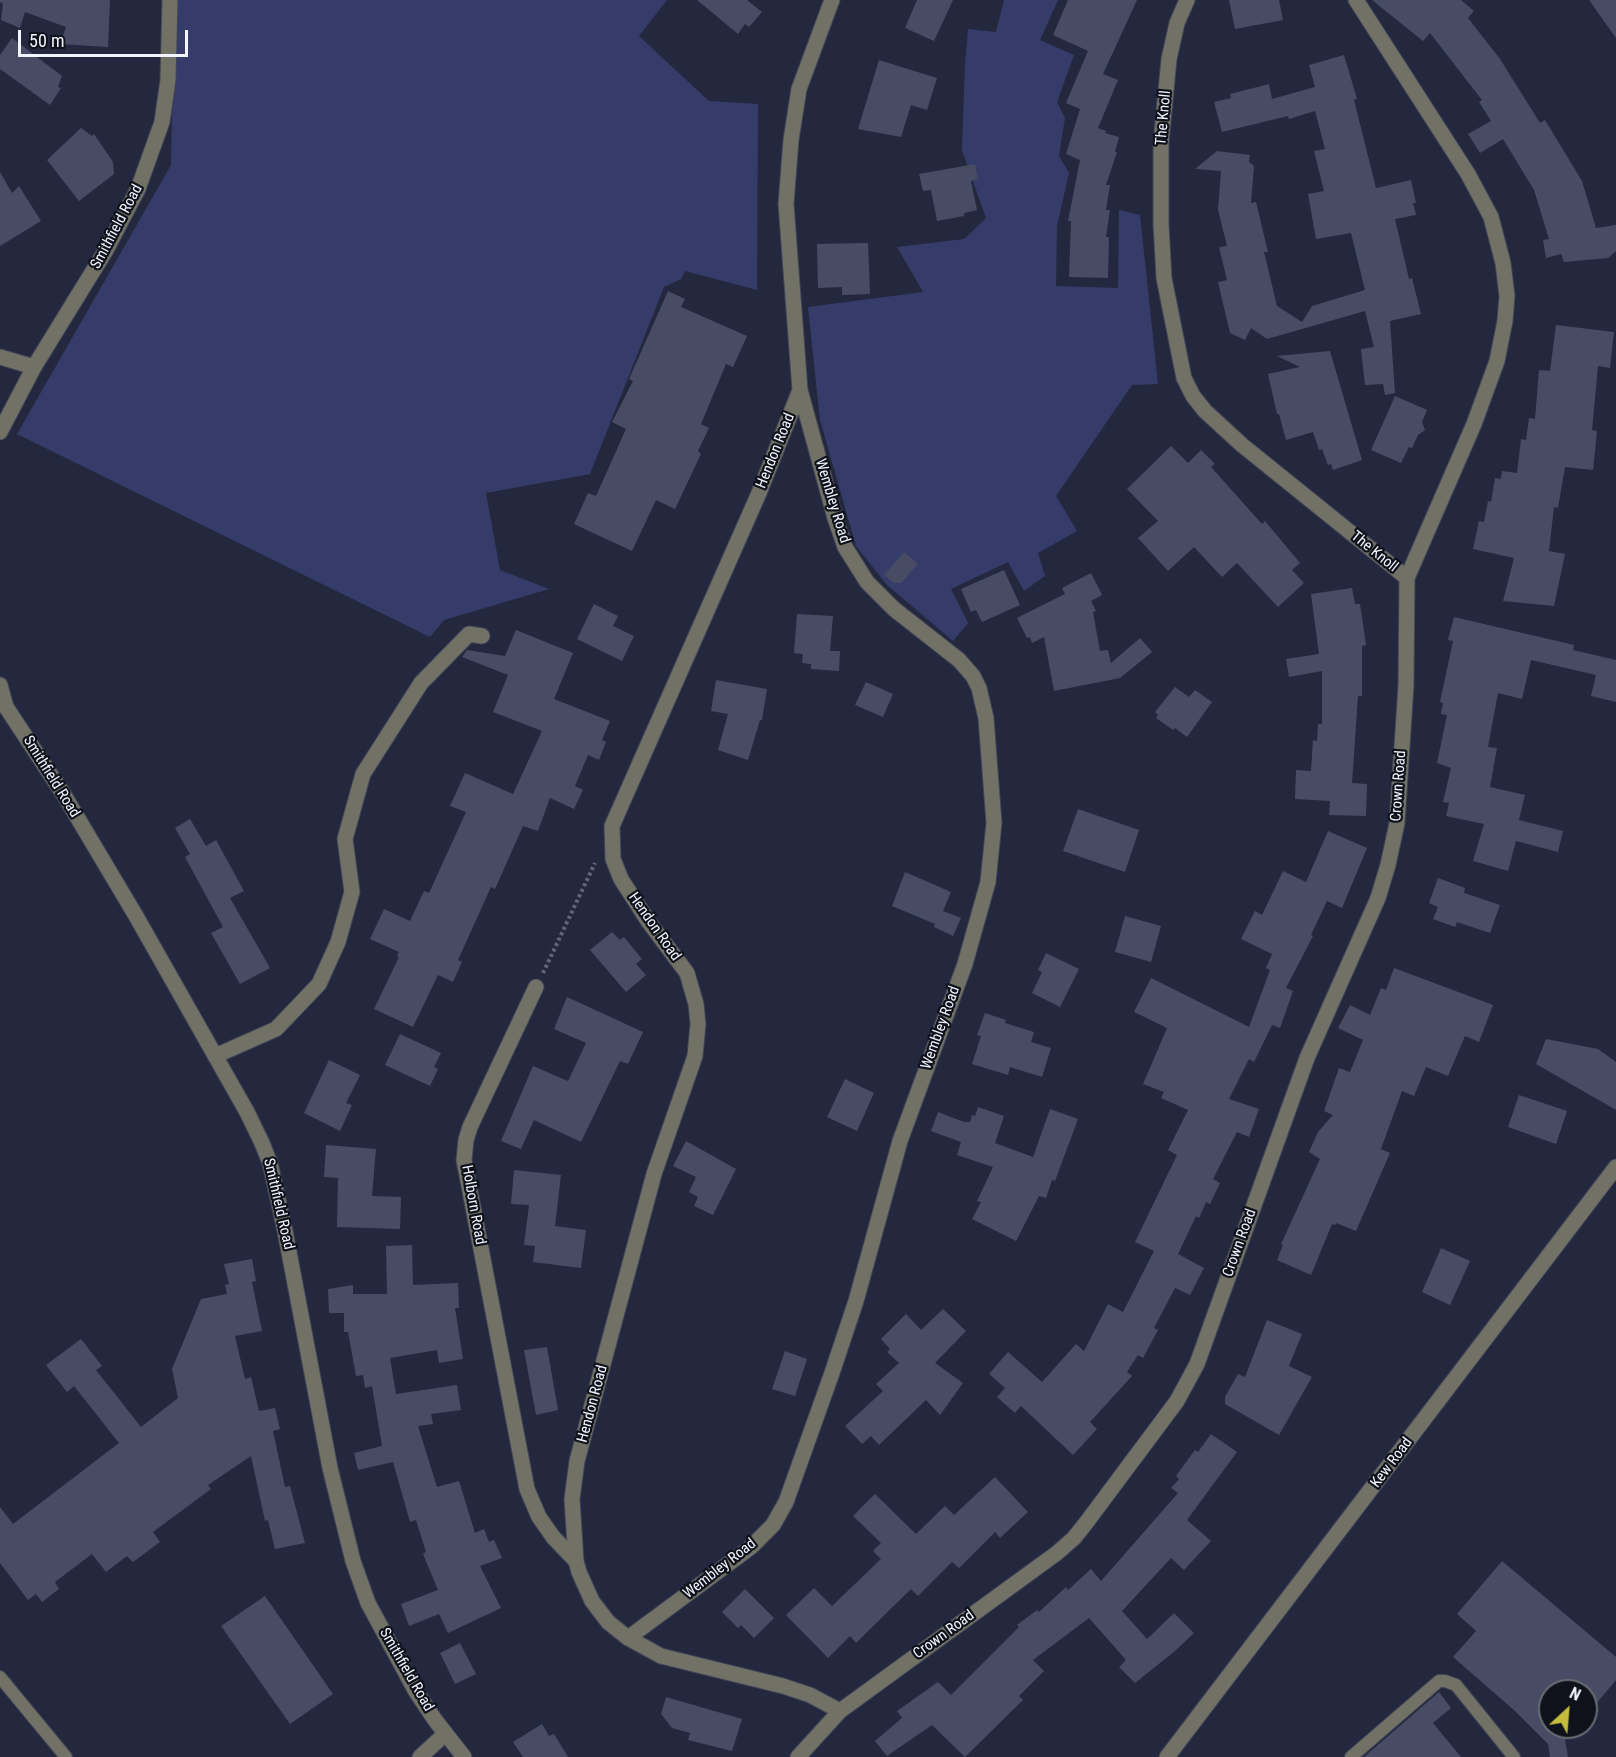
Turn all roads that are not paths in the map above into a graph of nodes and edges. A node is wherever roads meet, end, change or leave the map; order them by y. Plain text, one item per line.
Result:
1 (170, 0) edge
2 (832, 0) edge
3 (1187, 0) edge
4 (1356, 0) edge
5 (0, 357) edge
6 (34, 367) junction
7 (800, 390) junction
8 (0, 432) edge
9 (1407, 578) junction
10 (482, 636) dead end
11 (0, 685) edge
12 (3, 710) edge
13 (537, 987) road end
14 (215, 1056) junction
15 (1616, 1167) edge
16 (576, 1561) junction
17 (628, 1638) junction
18 (0, 1677) edge
19 (840, 1712) junction
20 (445, 1734) junction
21 (66, 1757) edge
22 (420, 1757) edge
23 (464, 1757) edge
24 (798, 1757) edge
25 (1167, 1757) edge
26 (1351, 1757) edge
27 (1514, 1757) edge

1 - 6 street, Smithfield Road
2 - 7 street, Hendon Road
3 - 9 street, The Knoll
4 - 9 street, The Knoll
5 - 6 street
6 - 8 street, Smithfield Road
7 - 16 street, Hendon Road
7 - 17 street, Wembley Road
9 - 19 street, Crown Road
10 - 14 street
11 - 12 street, Smithfield Road
12 - 14 street, Smithfield Road
13 - 16 street, Holborn Road
14 - 20 street, Smithfield Road
15 - 25 street, Kew Road
16 - 17 street, Hendon Road
17 - 19 street, Hendon Road
18 - 21 lane
19 - 24 street, Crown Road
20 - 22 street
20 - 23 street, Smithfield Road
26 - 27 lane

